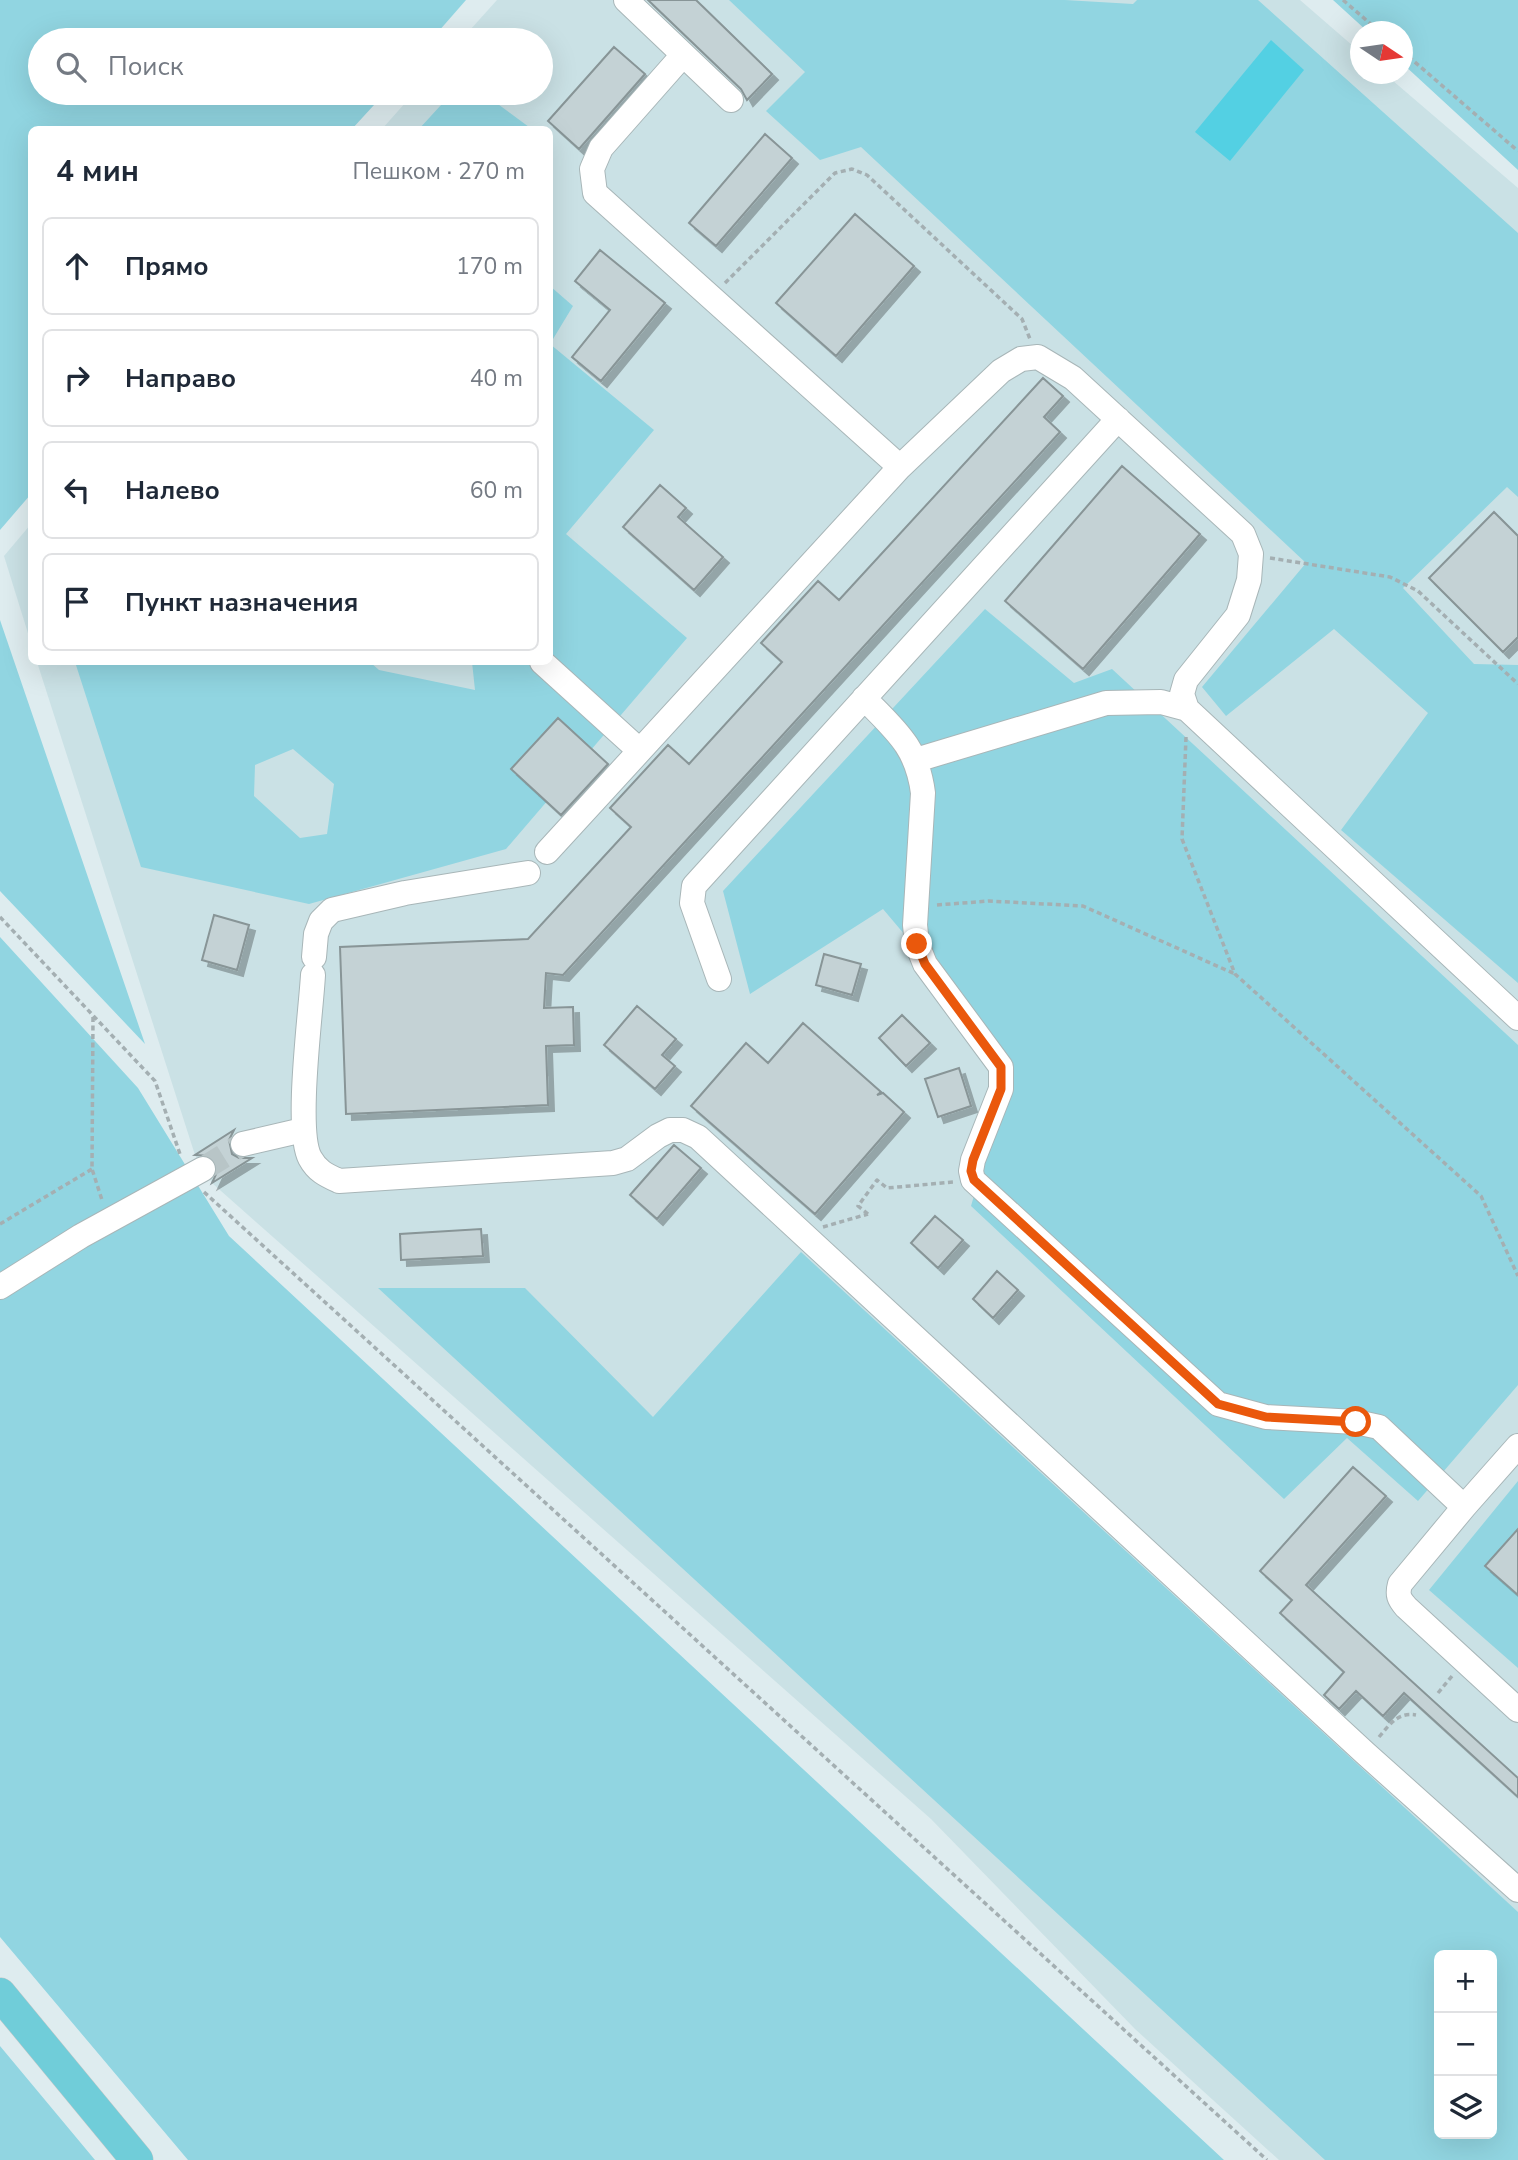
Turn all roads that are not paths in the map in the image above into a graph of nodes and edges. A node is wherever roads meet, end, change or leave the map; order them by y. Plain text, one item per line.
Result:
1 (626, 0) edge
2 (683, 55) junction
3 (732, 100) dead end
4 (1118, 419) junction
5 (900, 467) junction
6 (545, 665) edge
7 (864, 698) junction
8 (1187, 709) junction
9 (639, 750) junction
10 (916, 760) junction
11 (547, 852) dead end
12 (528, 873) dead end
13 (719, 979) dead end
14 (1518, 1018) edge
15 (303, 1130) junction
16 (243, 1144) tunnel mouth
17 (196, 1173) tunnel mouth
18 (0, 1287) edge
19 (1518, 1446) edge
20 (1464, 1507) junction
21 (1518, 1710) edge
22 (1518, 1890) edge
23 (0, 1994) edge
24 (137, 2160) edge

1 - 2 street
2 - 3 street
2 - 5 street
4 - 5 street
4 - 7 street
4 - 8 street
5 - 9 street
6 - 9 street
7 - 10 street
7 - 13 street
8 - 10 street
8 - 14 street
9 - 11 street
10 - 20 street
12 - 15 street
15 - 16 street
15 - 22 street
17 - 18 street
19 - 20 street
20 - 21 street
23 - 24 main road

